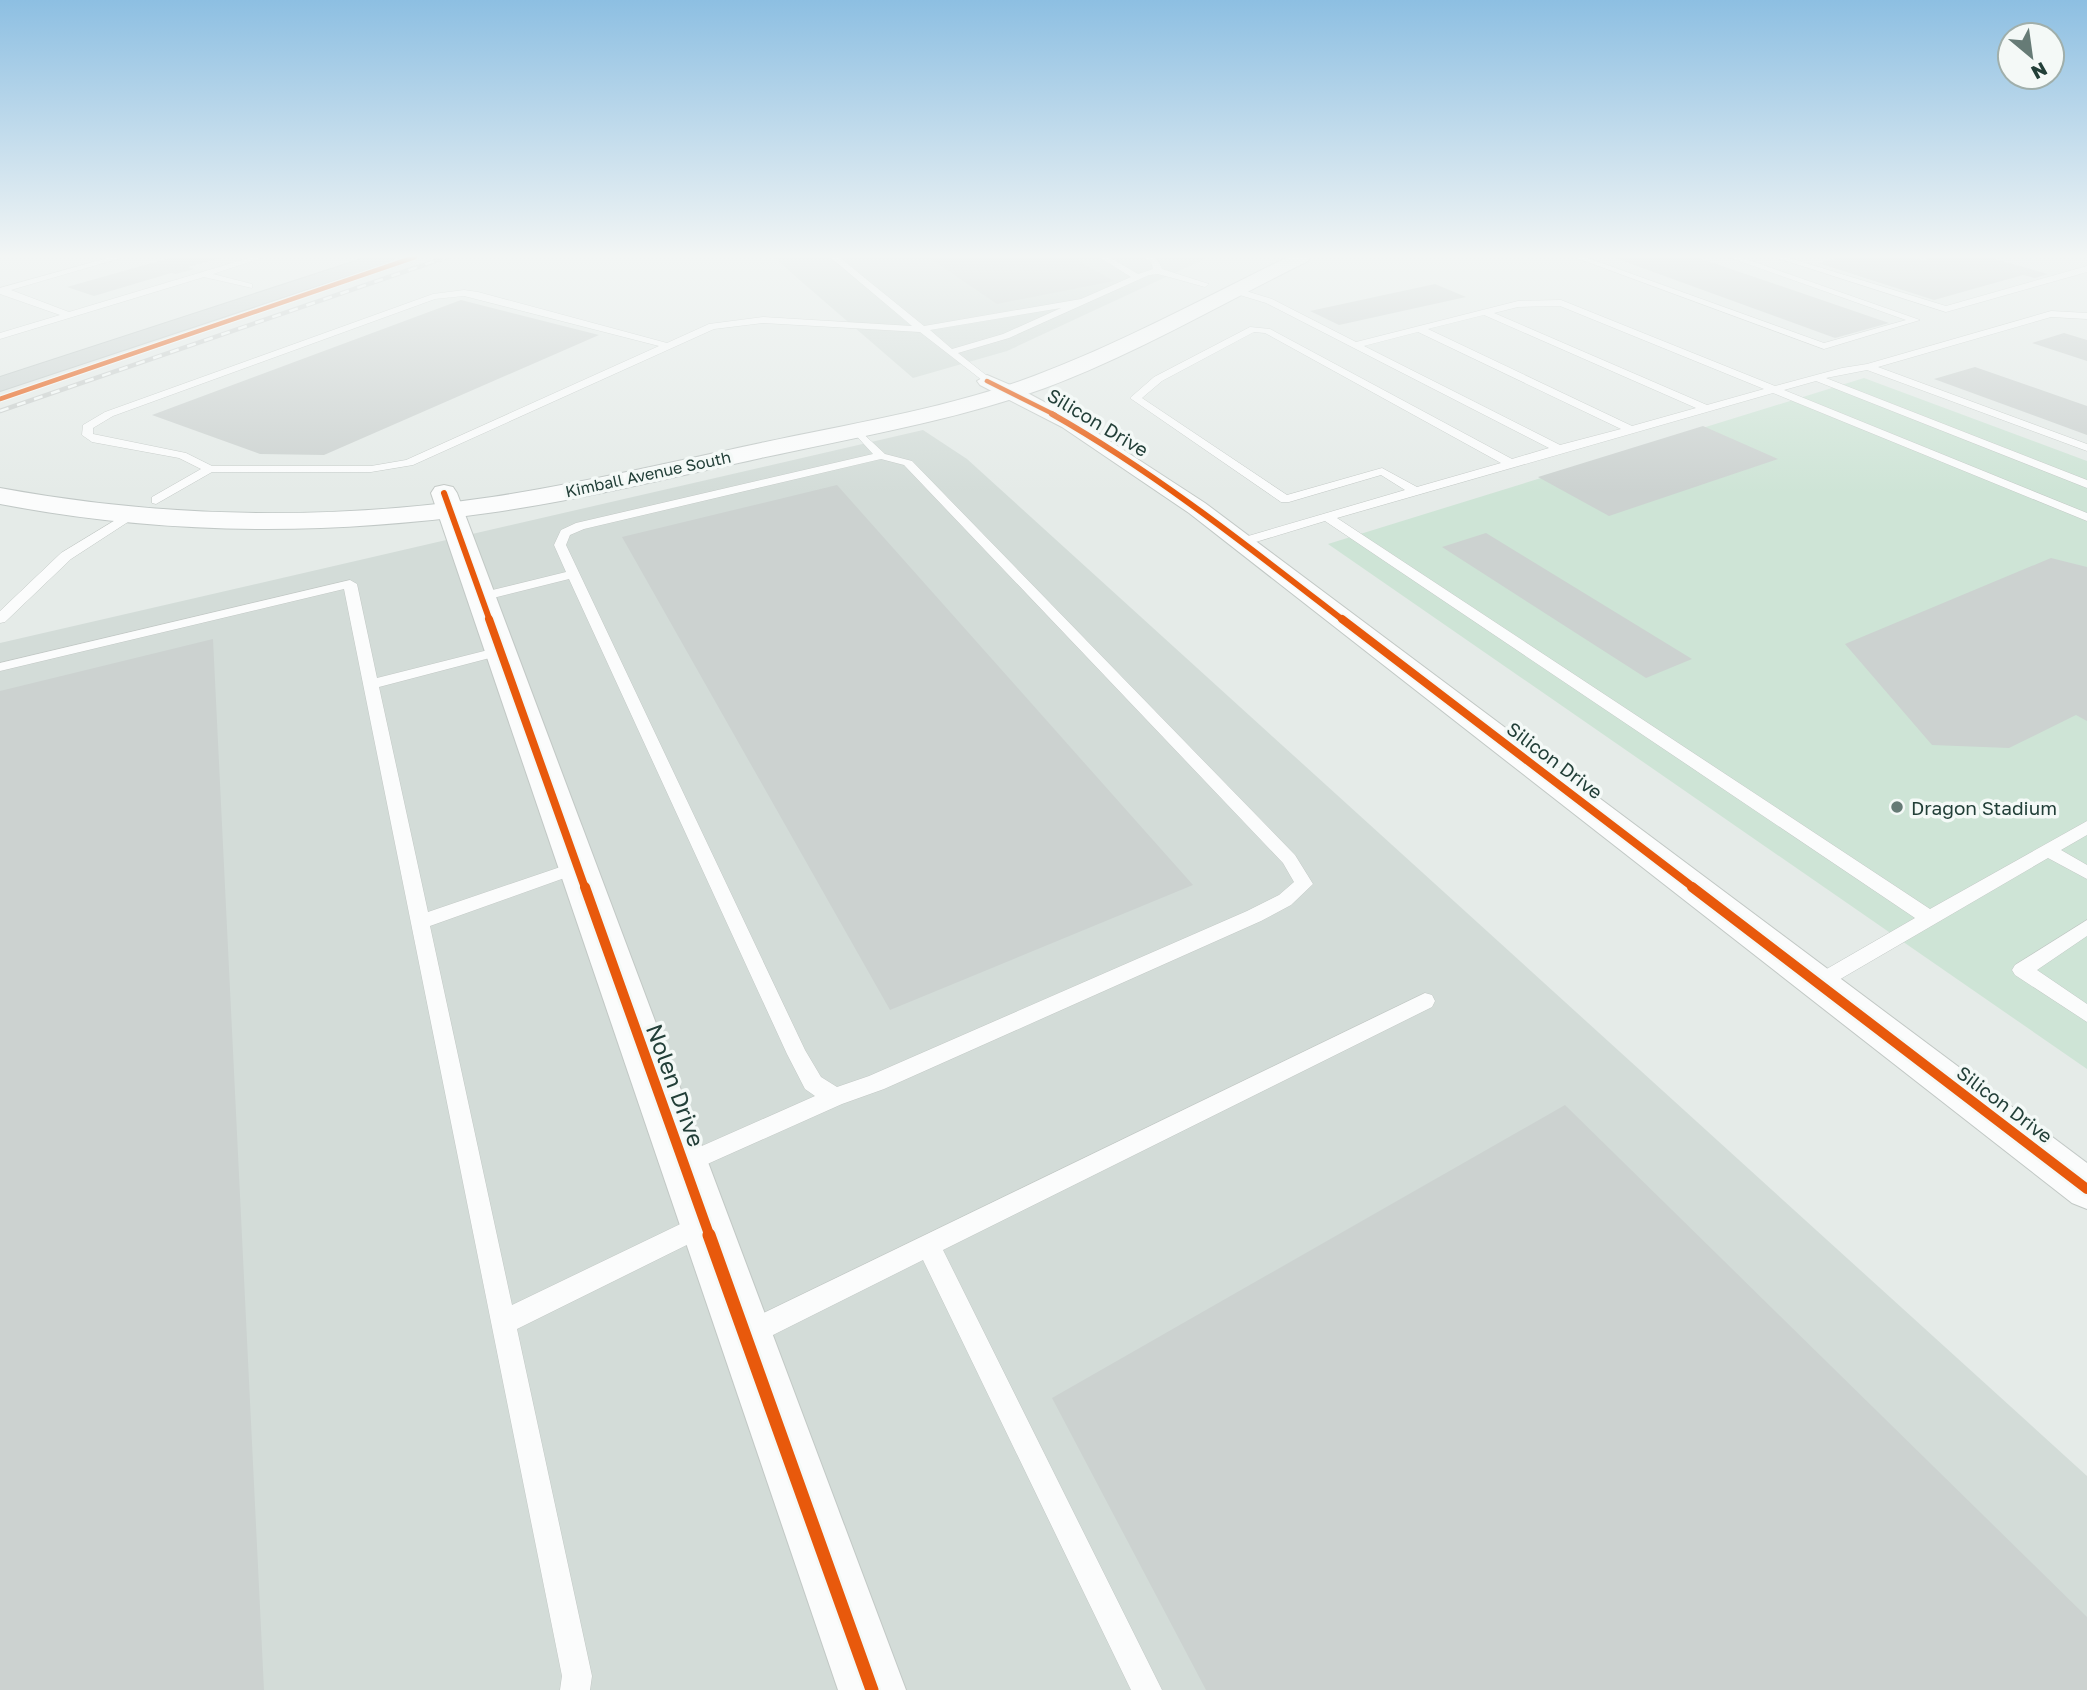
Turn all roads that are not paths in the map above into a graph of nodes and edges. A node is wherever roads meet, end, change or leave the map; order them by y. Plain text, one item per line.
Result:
1 (92, 336) edge
2 (146, 336) edge
3 (325, 336) edge
4 (631, 336) edge
5 (691, 336) edge
6 (930, 336) edge
7 (1006, 336) edge
8 (1099, 336) edge
9 (1136, 336) edge
10 (1241, 336) edge
11 (1277, 336) edge
12 (1338, 336) edge
13 (1392, 336) edge
14 (1434, 336) edge
15 (1539, 336) edge
16 (1643, 336) edge
17 (1796, 336) edge
18 (1859, 336) edge
19 (1973, 336) edge
20 (1342, 338) junction
21 (1355, 345) junction
22 (669, 346) junction
23 (1299, 348) junction
24 (951, 352) junction
25 (0, 365) edge
26 (1868, 367) junction
27 (1816, 378) junction
28 (0, 384) edge
29 (1000, 386) junction
30 (1775, 389) junction
31 (1705, 408) junction
32 (1630, 429) junction
33 (856, 430) junction
34 (2087, 448) edge
35 (1559, 449) junction
36 (881, 456) junction
37 (1510, 463) junction
38 (210, 469) junction
39 (2087, 484) edge
40 (6, 485) edge
41 (1415, 491) junction
42 (156, 500) junction
43 (447, 501) junction
44 (127, 517) junction
45 (1327, 517) junction
46 (2087, 517) edge
47 (1242, 542) junction
48 (573, 574) junction
49 (481, 597) junction
50 (0, 619) edge
51 (500, 651) junction
52 (0, 667) edge
53 (371, 684) junction
54 (2087, 827) edge
55 (2048, 850) junction
56 (578, 867) junction
57 (2087, 873) edge
58 (1929, 918) junction
59 (420, 922) junction
60 (2084, 933) edge
61 (1818, 984) junction
62 (1425, 1001) dead end
63 (2087, 1014) edge
64 (835, 1097) junction
65 (684, 1164) junction
66 (2087, 1189) edge
67 (705, 1224) junction
68 (928, 1246) junction
69 (504, 1322) junction
70 (745, 1336) junction
71 (575, 1690) edge
72 (872, 1690) edge
73 (1147, 1690) edge

1 - 25 main road
2 - 28 main road
3 - 38 lane
4 - 22 lane
5 - 22 lane
6 - 24 lane
7 - 24 lane
8 - 29 main road, Kimball Avenue South
9 - 29 main road, Kimball Avenue South
10 - 41 lane
11 - 23 lane
12 - 20 lane
13 - 21 lane
14 - 32 lane
15 - 31 lane
16 - 30 lane
17 - 18 lane
19 - 26 lane
20 - 21 lane
20 - 23 lane
21 - 35 lane
22 - 38 lane
23 - 37 lane
24 - 29 lane
26 - 27 lane
26 - 34 lane
27 - 30 lane
27 - 39 lane
29 - 33 main road, Kimball Avenue South
29 - 43 main road, Kimball Avenue South
29 - 47 street, Silicon Drive
30 - 31 lane
30 - 46 lane
31 - 32 lane
32 - 35 lane
33 - 36 lane
33 - 43 main road, Kimball Avenue South
35 - 37 lane
36 - 48 lane
36 - 64 lane
37 - 41 lane
38 - 42 lane
40 - 42 main road, Kimball Avenue South
40 - 44 main road, Kimball Avenue South
41 - 45 lane
42 - 43 main road, Kimball Avenue South
42 - 44 main road
43 - 44 main road, Kimball Avenue South
43 - 49 main road, Nolen Drive
44 - 50 lane
45 - 47 lane
45 - 58 lane
47 - 61 street, Silicon Drive
48 - 49 lane
48 - 64 lane
49 - 51 main road, Nolen Drive
51 - 53 lane
51 - 56 main road, Nolen Drive
52 - 53 lane
53 - 59 lane
54 - 55 lane
55 - 57 lane
55 - 58 lane
56 - 59 lane
56 - 65 main road, Nolen Drive
58 - 61 lane
59 - 69 lane
60 - 63 lane
61 - 66 street, Silicon Drive
62 - 68 lane
64 - 65 lane
65 - 67 main road, Nolen Drive
67 - 69 lane
67 - 70 main road, Nolen Drive
68 - 70 lane
68 - 73 lane
69 - 71 lane
70 - 72 main road, Nolen Drive

